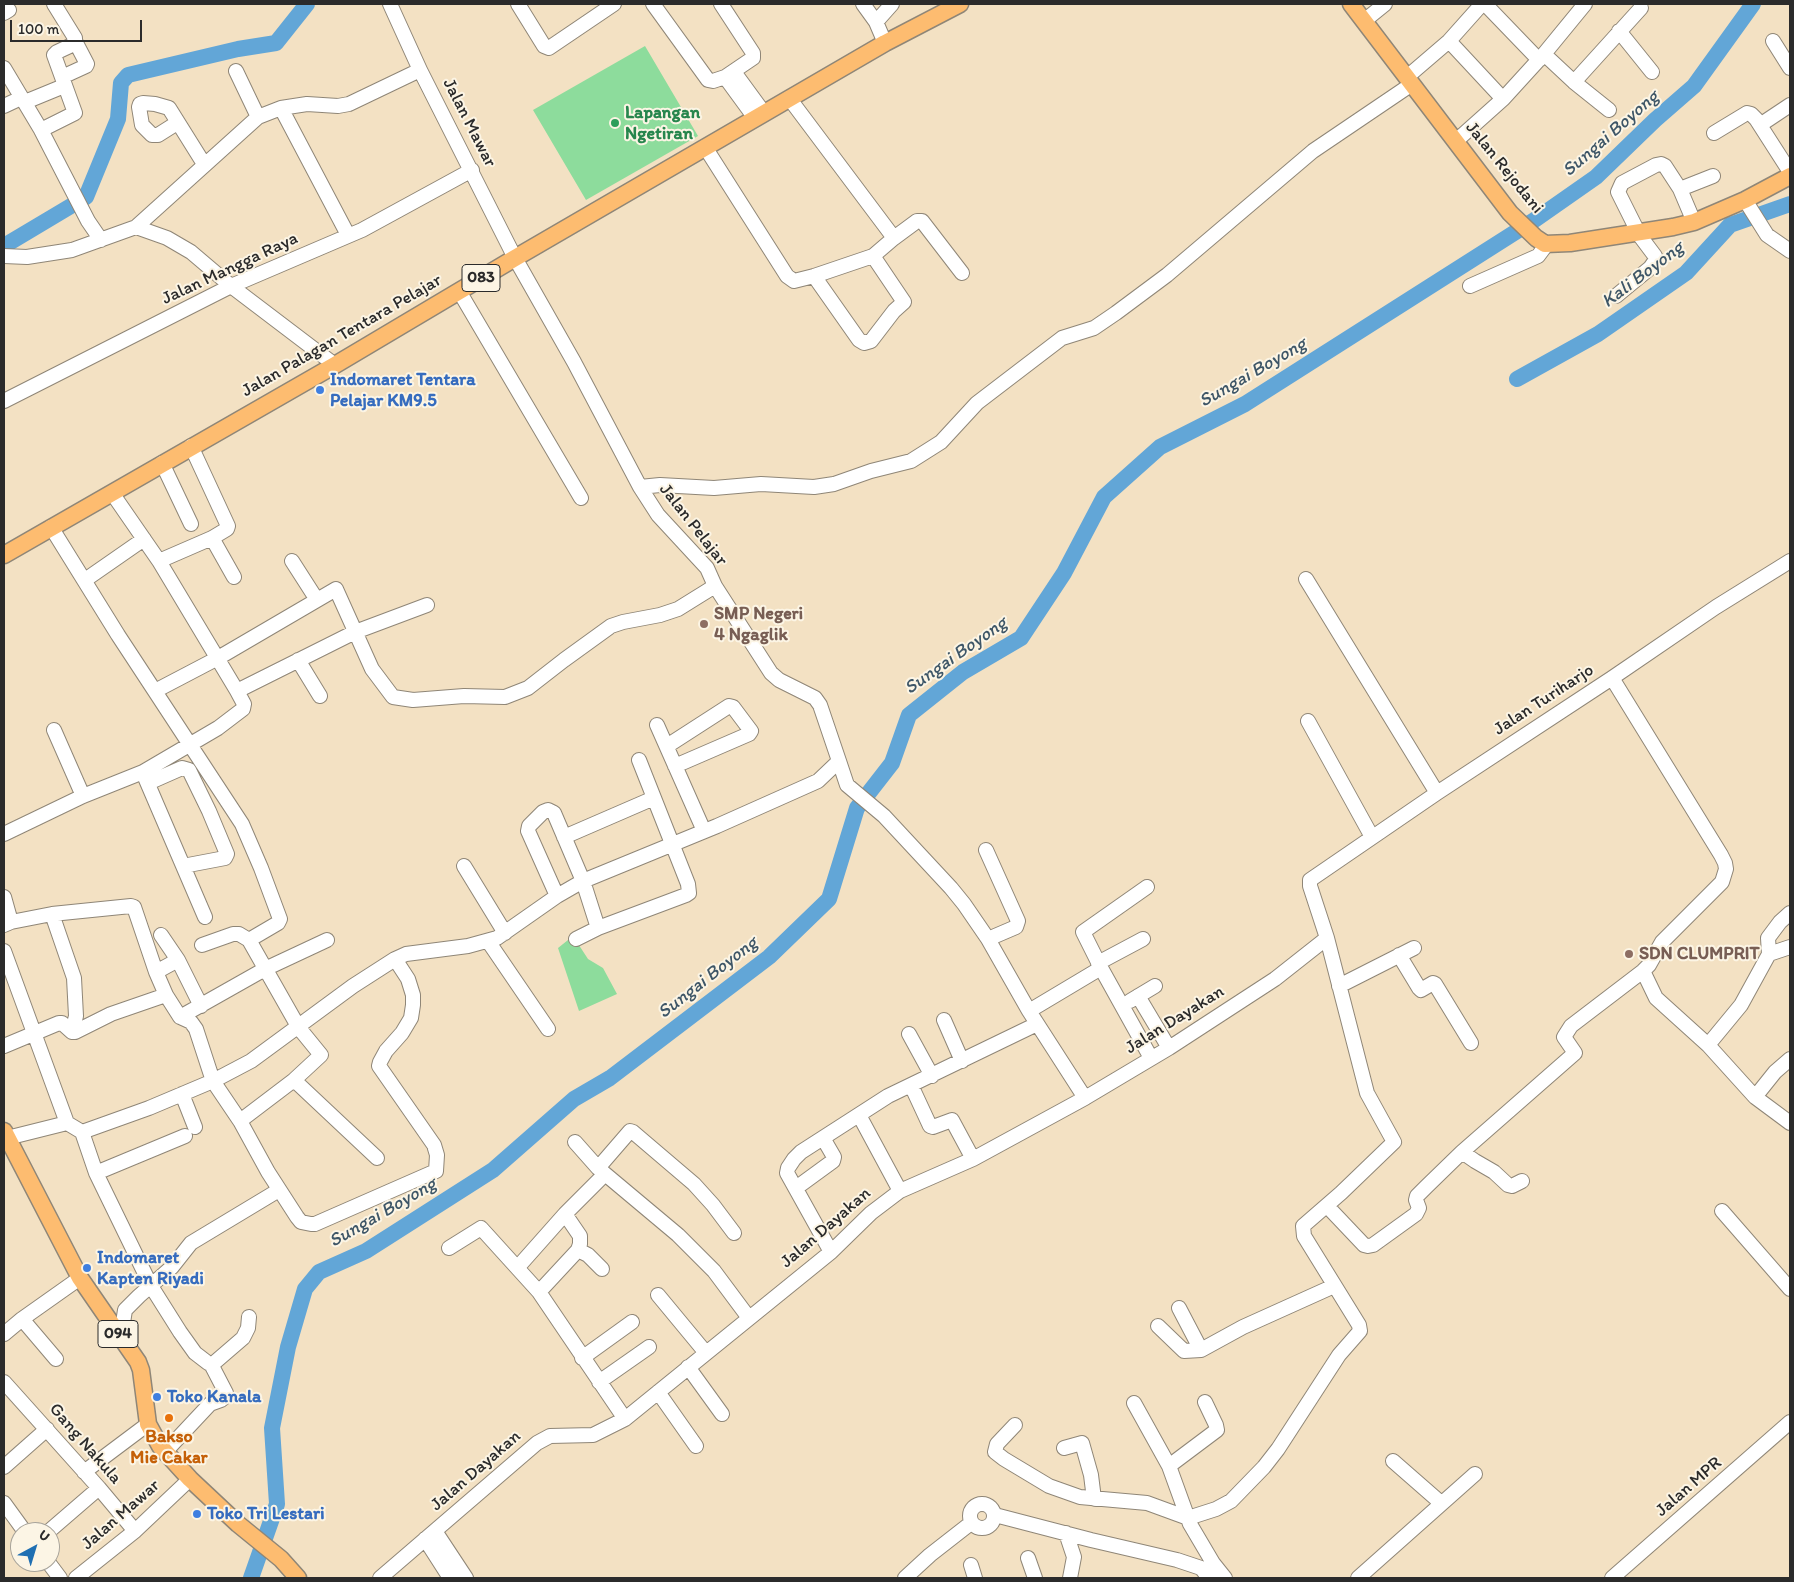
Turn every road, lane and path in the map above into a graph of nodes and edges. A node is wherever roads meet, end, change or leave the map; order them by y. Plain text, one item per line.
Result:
1 (54, 4) edge
2 (390, 4) edge
3 (518, 4) edge
4 (614, 4) edge
5 (653, 4) edge
6 (721, 4) edge
7 (863, 4) edge
8 (892, 4) edge
9 (960, 4) edge
10 (1351, 4) edge
11 (1385, 4) edge
12 (1483, 4) edge
13 (1585, 4) edge
14 (1641, 8) dead end
15 (595, 9) edge
16 (1364, 21) junction
17 (876, 22) junction
18 (1619, 31) junction
19 (1449, 40) junction
20 (75, 41) junction
21 (1773, 41) dead end
22 (885, 43) junction
23 (1542, 57) junction
24 (4, 68) edge
25 (1790, 68) edge
26 (420, 70) junction
27 (236, 71) dead end
28 (1652, 72) dead end
29 (729, 74) junction
30 (1410, 81) junction
31 (63, 82) junction
32 (1574, 82) junction
33 (789, 98) junction
34 (1503, 99) junction
35 (23, 100) junction
36 (1790, 105) edge
37 (4, 106) edge
38 (281, 108) junction
39 (1609, 110) dead end
40 (759, 115) junction
41 (258, 117) junction
42 (177, 122) dead end
43 (1760, 125) junction
44 (41, 130) junction
45 (1714, 133) dead end
46 (1456, 141) junction
47 (705, 147) junction
48 (204, 164) junction
49 (472, 170) junction
50 (1790, 172) edge
51 (1712, 176) dead end
52 (1790, 176) edge
53 (1680, 190) junction
54 (1747, 202) junction
55 (1694, 222) junction
56 (136, 227) junction
57 (1638, 232) junction
58 (348, 235) junction
59 (894, 238) junction
60 (101, 240) junction
61 (1541, 241) junction
62 (1790, 251) edge
63 (7, 256) edge
64 (873, 256) junction
65 (515, 258) junction
66 (962, 274) dead end
67 (814, 276) junction
68 (231, 286) junction
69 (1470, 286) dead end
70 (459, 291) junction
71 (1616, 296) dead end
72 (334, 365) junction
73 (4, 401) edge
74 (192, 446) junction
75 (162, 463) junction
76 (640, 487) junction
77 (112, 493) junction
78 (581, 498) dead end
79 (191, 524) dead end
80 (51, 527) junction
81 (212, 538) junction
82 (144, 539) junction
83 (4, 555) edge
84 (159, 561) junction
85 (292, 561) dead end
86 (1790, 561) edge
87 (234, 577) dead end
88 (1306, 579) dead end
89 (84, 580) junction
90 (714, 586) junction
91 (317, 600) junction
92 (427, 605) dead end
93 (355, 632) junction
94 (218, 658) junction
95 (298, 660) junction
96 (1612, 678) junction
97 (155, 691) junction
98 (237, 691) junction
99 (320, 696) dead end
100 (1308, 721) dead end
101 (657, 726) dead end
102 (54, 730) dead end
103 (189, 745) junction
104 (667, 746) junction
105 (639, 760) dead end
106 (839, 761) junction
107 (675, 766) junction
108 (145, 778) junction
109 (818, 780) junction
110 (850, 788) junction
111 (1437, 793) junction
112 (83, 796) junction
113 (654, 798) junction
114 (704, 831) junction
115 (4, 834) edge
116 (564, 837) junction
117 (1372, 837) junction
118 (672, 844) junction
119 (986, 850) dead end
120 (183, 866) junction
121 (464, 866) dead end
122 (583, 881) junction
123 (1147, 887) dead end
124 (557, 896) junction
125 (4, 897) edge
126 (52, 914) junction
127 (1790, 914) edge
128 (205, 917) dead end
129 (7, 923) edge
130 (598, 928) junction
131 (505, 933) junction
132 (161, 935) dead end
133 (576, 938) dead end
134 (1327, 938) junction
135 (1142, 939) dead end
136 (249, 940) junction
137 (327, 940) dead end
138 (988, 940) junction
139 (488, 941) junction
140 (202, 945) dead end
141 (1414, 948) dead end
142 (1790, 948) edge
143 (4, 951) edge
144 (1769, 954) junction
145 (1398, 956) junction
146 (395, 959) junction
147 (178, 960) junction
148 (1099, 965) junction
149 (265, 969) junction
150 (1643, 971) junction
151 (156, 972) junction
152 (1155, 986) dead end
153 (1339, 986) junction
154 (166, 995) junction
155 (1138, 996) junction
156 (1123, 1005) junction
157 (202, 1006) junction
158 (1029, 1011) junction
159 (180, 1016) junction
160 (944, 1020) dead end
161 (1037, 1024) junction
162 (299, 1028) junction
163 (548, 1029) dead end
164 (34, 1032) junction
165 (72, 1032) junction
166 (910, 1034) dead end
167 (1471, 1044) dead end
168 (1708, 1045) junction
169 (4, 1046) edge
170 (1169, 1048) junction
171 (1151, 1058) junction
172 (1790, 1059) edge
173 (962, 1061) junction
174 (932, 1076) junction
175 (294, 1080) junction
176 (213, 1082) junction
177 (911, 1085) junction
178 (182, 1094) junction
179 (1755, 1097) junction
180 (1085, 1098) junction
181 (859, 1115) junction
182 (240, 1120) junction
183 (1790, 1123) edge
184 (67, 1124) junction
185 (82, 1132) junction
186 (6, 1135) edge
187 (824, 1138) junction
188 (575, 1142) dead end
189 (1462, 1152) junction
190 (10, 1157) edge
191 (377, 1158) dead end
192 (973, 1159) junction
193 (602, 1171) junction
194 (96, 1173) junction
195 (1522, 1182) dead end
196 (796, 1188) junction
197 (279, 1190) junction
198 (900, 1191) junction
199 (1327, 1206) junction
200 (1722, 1211) dead end
201 (565, 1214) junction
202 (734, 1233) dead end
203 (449, 1248) dead end
204 (578, 1250) junction
205 (831, 1252) junction
206 (518, 1267) junction
207 (602, 1269) dead end
208 (80, 1278) junction
209 (151, 1286) junction
210 (1334, 1286) junction
211 (1790, 1289) edge
212 (539, 1292) junction
213 (658, 1295) dead end
214 (1179, 1308) dead end
215 (249, 1317) dead end
216 (22, 1318) junction
217 (748, 1318) junction
218 (632, 1322) dead end
219 (1158, 1326) dead end
220 (117, 1332) junction
221 (4, 1334) edge
222 (649, 1347) dead end
223 (1201, 1350) junction
224 (706, 1353) junction
225 (582, 1358) junction
226 (56, 1359) dead end
227 (213, 1365) junction
228 (688, 1368) junction
229 (4, 1382) edge
230 (599, 1382) junction
231 (658, 1392) junction
232 (1205, 1402) dead end
233 (1134, 1403) dead end
234 (722, 1414) dead end
235 (625, 1419) junction
236 (1790, 1422) edge
237 (148, 1424) junction
238 (1015, 1425) dead end
239 (47, 1429) junction
240 (696, 1446) dead end
241 (1064, 1448) dead end
242 (165, 1452) junction
243 (1393, 1461) dead end
244 (1169, 1466) junction
245 (4, 1467) edge
246 (84, 1472) junction
247 (1475, 1474) dead end
248 (190, 1479) junction
249 (99, 1488) junction
250 (1094, 1499) junction
251 (1441, 1503) junction
252 (4, 1504) edge
253 (995, 1515) junction
254 (1188, 1518) junction
255 (18, 1522) edge
256 (60, 1522) edge
257 (971, 1523) junction
258 (135, 1531) junction
259 (1066, 1533) junction
260 (430, 1535) junction
261 (1091, 1540) junction
262 (1074, 1557) junction
263 (1028, 1558) dead end
264 (1364, 1577) edge
265 (76, 1578) edge
266 (298, 1578) edge
267 (380, 1578) edge
268 (450, 1578) edge
269 (466, 1578) edge
270 (907, 1578) edge
271 (1035, 1578) edge
272 (1070, 1578) edge
273 (1209, 1578) edge
274 (1225, 1578) edge
275 (1612, 1578) edge

1 - 20 street
2 - 26 street, Jalan Mawar
3 - 15 street
4 - 15 street
5 - 29 street
6 - 29 street
7 - 17 street
8 - 17 street
9 - 22 main road, Jalan Palagan Tentara Pelajar / 083
10 - 16 main road, Jalan Rejodani
11 - 16 street
12 - 19 street
12 - 23 street
13 - 23 street
14 - 18 street
16 - 30 main road, Jalan Rejodani
17 - 22 street
18 - 28 street
18 - 32 street
19 - 30 street
19 - 34 street
20 - 31 street
20 - 31 street
21 - 25 street
22 - 33 main road, Jalan Palagan Tentara Pelajar / 083
23 - 32 street
23 - 34 street
24 - 35 street
26 - 38 street
26 - 49 street, Jalan Mawar
27 - 41 street
29 - 40 street
30 - 46 main road, Jalan Rejodani
30 - 76 street
31 - 35 street
31 - 44 street
32 - 39 street
33 - 40 main road, Jalan Palagan Tentara Pelajar / 083
33 - 59 street
34 - 46 street
35 - 37 street
35 - 44 street
36 - 43 street
38 - 41 street
38 - 58 street
40 - 47 main road, Jalan Palagan Tentara Pelajar / 083
41 - 48 street
42 - 48 street
43 - 45 street
43 - 50 street
44 - 60 street
46 - 61 main road, Jalan Rejodani
47 - 65 main road, Jalan Palagan Tentara Pelajar / 083
47 - 67 street
48 - 56 street
49 - 58 street, Jalan Mangga Raya
49 - 65 street, Jalan Mawar
51 - 53 street
52 - 54 main road
53 - 55 street
53 - 57 street
54 - 55 main road
54 - 62 street
55 - 57 main road
56 - 60 street
56 - 68 street
57 - 61 main road
57 - 71 street
58 - 68 street, Jalan Mangga Raya
59 - 64 street
59 - 66 street
60 - 63 street
61 - 69 street
64 - 67 street
64 - 67 street
65 - 70 main road, Jalan Palagan Tentara Pelajar / 083
65 - 76 street, Jalan Pelajar
68 - 72 street
68 - 73 street, Jalan Mangga Raya
70 - 72 main road, Jalan Palagan Tentara Pelajar / 083
70 - 78 street
72 - 74 main road, Jalan Palagan Tentara Pelajar / 083
74 - 75 main road, Jalan Palagan Tentara Pelajar / 083
74 - 81 street
75 - 77 main road, Jalan Palagan Tentara Pelajar / 083
75 - 79 street
76 - 90 street, Jalan Pelajar
77 - 80 main road, Jalan Palagan Tentara Pelajar / 083
77 - 82 street
80 - 83 main road, Jalan Palagan Tentara Pelajar / 083
80 - 89 street
81 - 84 street
81 - 87 street
82 - 84 street
82 - 89 street
84 - 94 street
85 - 91 street
86 - 96 street, Jalan Turiharjo
88 - 111 street
89 - 97 street
90 - 93 street
90 - 106 street, Jalan Pelajar
91 - 93 street
91 - 94 street
92 - 93 street
93 - 95 street
94 - 97 street
94 - 98 street
95 - 98 street
95 - 99 street
96 - 111 street, Jalan Turiharjo
96 - 150 street
97 - 103 street
98 - 103 street
100 - 117 street
101 - 104 street
102 - 112 street
103 - 108 street
103 - 136 street
104 - 107 street
104 - 107 street
105 - 113 street
106 - 109 street
106 - 110 street, Jalan Pelajar
107 - 114 street
108 - 112 street
108 - 120 street
108 - 120 street
109 - 110 street
109 - 114 street
110 - 138 street
111 - 117 street, Jalan Turiharjo
112 - 115 street
113 - 116 street
113 - 118 street
114 - 118 street
116 - 122 street
116 - 124 street
117 - 134 street, Jalan Turiharjo
118 - 122 street
118 - 130 street
119 - 138 street
120 - 128 street
121 - 131 street
122 - 124 street
122 - 130 street
123 - 148 street
124 - 131 street
125 - 129 street
126 - 129 street
126 - 151 street
126 - 165 street
127 - 144 street
130 - 133 street
131 - 139 street
132 - 147 street
134 - 153 street
134 - 170 street, Jalan Dayakan
135 - 148 street
136 - 140 street
136 - 149 street
137 - 149 street
138 - 158 street
139 - 146 street
139 - 163 street
141 - 145 street
142 - 144 street
143 - 164 street
144 - 168 street
145 - 153 street
145 - 167 street
146 - 162 street
146 - 197 street
147 - 151 street
147 - 157 street
148 - 156 street
148 - 158 street
149 - 157 street
149 - 162 street
150 - 168 street
150 - 189 street
151 - 154 street
152 - 155 street
153 - 199 street
154 - 159 street
154 - 165 street
155 - 156 street
155 - 170 street
156 - 171 street
157 - 159 street
158 - 161 street
159 - 176 street
160 - 173 street
161 - 173 street
161 - 180 street
162 - 175 street
162 - 176 street
164 - 165 street
164 - 169 street
164 - 184 street
166 - 174 street
168 - 179 street
170 - 171 street, Jalan Dayakan
171 - 180 street, Jalan Dayakan
172 - 179 street
173 - 174 street
174 - 177 street
175 - 182 street
175 - 191 street
176 - 178 street
176 - 182 street
177 - 181 street
177 - 192 street
178 - 185 street
178 - 194 street
179 - 183 street
180 - 192 street, Jalan Dayakan
181 - 187 street
181 - 198 street
182 - 197 street
184 - 185 street
184 - 186 street
185 - 194 street
186 - 190 main road, 094
187 - 196 street
187 - 196 street
188 - 193 street
189 - 195 street
189 - 199 street
190 - 208 main road, 094
192 - 198 street, Jalan Dayakan
193 - 201 street
193 - 202 street
193 - 217 street
194 - 209 street
196 - 205 street
197 - 209 street
198 - 205 street, Jalan Dayakan
199 - 210 street
200 - 211 street
201 - 204 street
201 - 206 street
203 - 206 street
204 - 207 street
204 - 212 street
205 - 217 street, Jalan Dayakan
206 - 212 street
208 - 216 street
208 - 220 main road, 094
209 - 220 street
209 - 227 street
210 - 223 street
210 - 254 street
212 - 225 street
213 - 224 street
214 - 223 street
215 - 227 street
216 - 221 street
216 - 226 street
217 - 224 street, Jalan Dayakan
218 - 225 street
219 - 223 street
220 - 237 main road, 094
222 - 230 street
224 - 228 street, Jalan Dayakan
225 - 230 street
227 - 242 street
228 - 231 street, Jalan Dayakan
228 - 234 street
229 - 239 street, Gang Nakula
230 - 235 street
231 - 235 street, Jalan Dayakan
231 - 240 street
232 - 244 street
233 - 244 street
235 - 260 street, Jalan Dayakan
236 - 275 street, Jalan MPR
237 - 242 main road, 094
237 - 246 street
238 - 250 street
239 - 245 street
239 - 246 street, Gang Nakula
241 - 250 street
242 - 248 main road, 094
243 - 251 street
244 - 254 street
246 - 249 street, Gang Nakula
247 - 251 street
248 - 258 street, Jalan Mawar
248 - 266 main road, 094
249 - 256 street
249 - 258 street, Gang Nakula
250 - 254 street
251 - 264 street
252 - 255 street
253 - 257 street
253 - 257 street
253 - 259 street
254 - 274 street
257 - 270 street
258 - 265 street, Jalan Mawar
259 - 261 street
259 - 262 street
260 - 267 street, Jalan Dayakan
260 - 268 street
260 - 269 street
261 - 262 street
261 - 273 street
262 - 272 street
263 - 271 street

